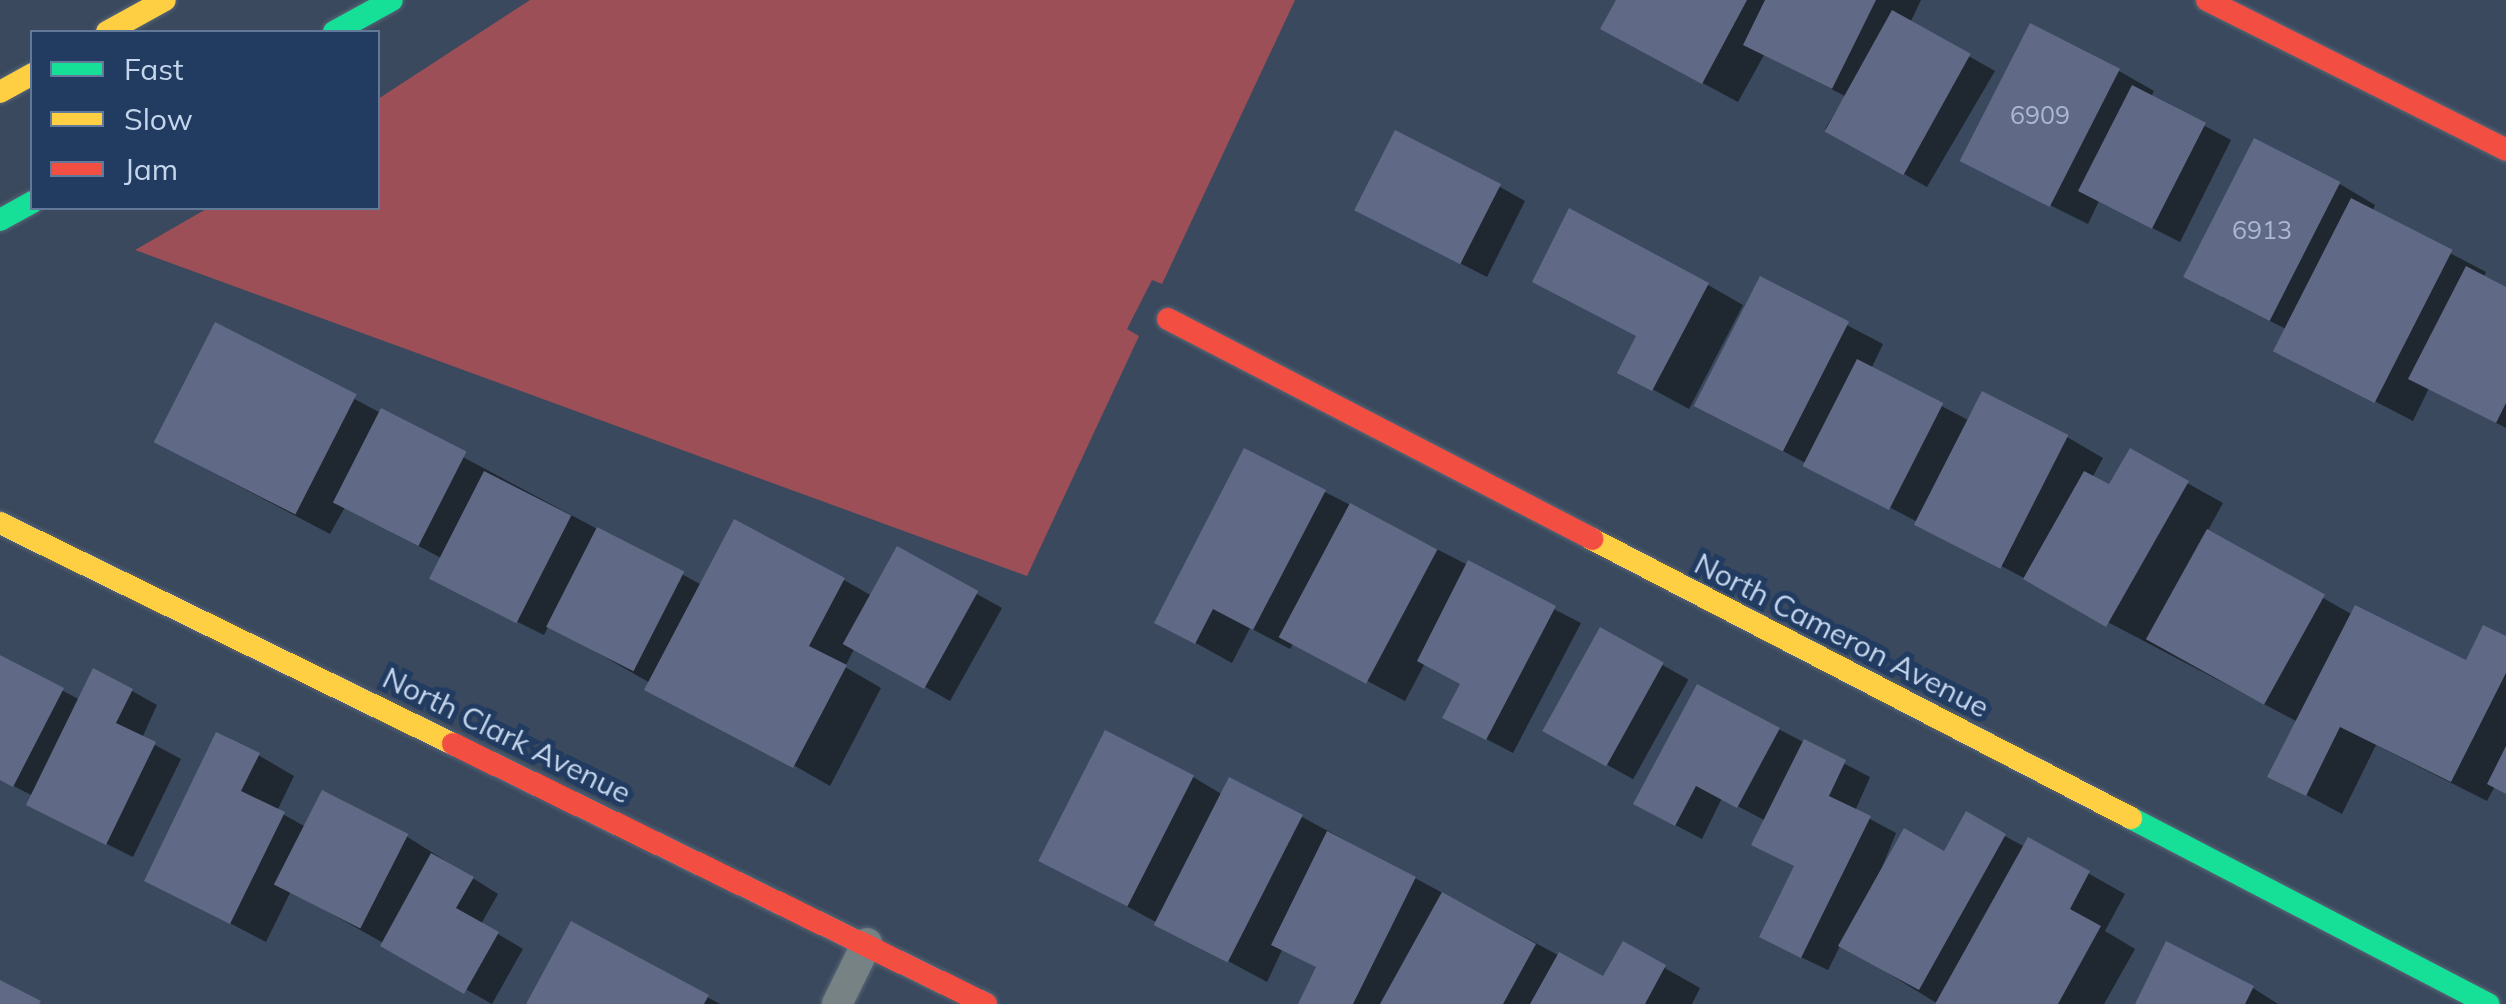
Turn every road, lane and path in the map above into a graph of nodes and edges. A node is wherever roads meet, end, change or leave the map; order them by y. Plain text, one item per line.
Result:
1 (165, 0) edge
2 (392, 0) edge
3 (2207, 0) edge
4 (111, 30) edge
5 (338, 30) edge
6 (30, 75) edge
7 (0, 92) edge
8 (2506, 150) edge
9 (30, 203) edge
10 (0, 220) edge
11 (1168, 319) dead end
12 (0, 523) edge
13 (868, 943) junction
14 (837, 1004) edge
15 (986, 1004) edge
16 (2489, 1004) edge

1 - 4 street
2 - 5 street
3 - 8 street
6 - 7 street
9 - 10 street
11 - 16 street, North Cameron Avenue
12 - 13 street, North Clark Avenue
13 - 14 street
13 - 15 street, North Clark Avenue

